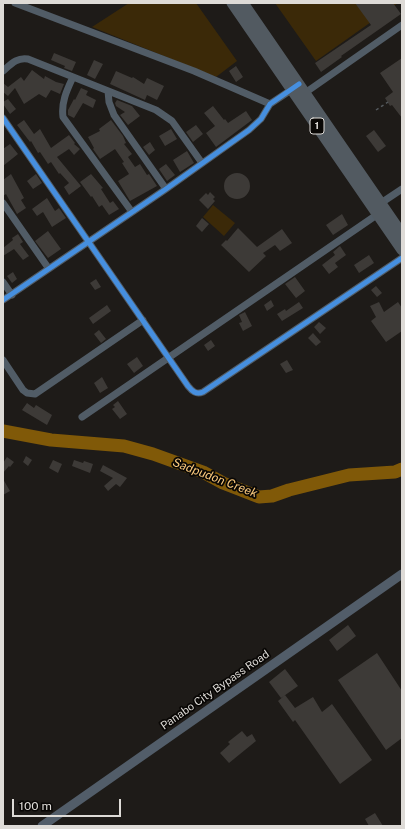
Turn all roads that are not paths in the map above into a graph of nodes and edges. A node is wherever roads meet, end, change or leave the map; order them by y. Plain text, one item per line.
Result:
1 (15, 3) edge
2 (232, 3) edge
3 (243, 3) edge
4 (402, 26) edge
5 (3, 71) edge
6 (73, 77) junction
7 (108, 91) junction
8 (298, 91) junction
9 (270, 104) junction
10 (3, 118) edge
11 (339, 151) junction
12 (202, 163) junction
13 (166, 189) junction
14 (402, 189) edge
15 (3, 203) edge
16 (381, 203) junction
17 (132, 212) junction
18 (378, 214) junction
19 (402, 234) edge
20 (89, 241) junction
21 (402, 250) edge
22 (402, 258) edge
23 (49, 269) junction
24 (3, 282) edge
25 (12, 294) junction
26 (3, 300) edge
27 (143, 320) junction
28 (168, 358) junction
29 (3, 360) edge
30 (82, 417) dead end
31 (402, 574) edge
32 (42, 826) edge

1 - 9 street
2 - 8 highway, 1
3 - 8 highway, 1
4 - 8 street
5 - 6 street
6 - 7 street
6 - 17 street
7 - 12 street
7 - 13 street
8 - 9 street
8 - 11 highway, 1
9 - 12 street
10 - 20 street
11 - 16 highway, 1
11 - 18 highway, 1
12 - 13 street
13 - 17 street
14 - 16 street
15 - 23 street
16 - 19 highway, 1
17 - 20 street
18 - 21 highway, 1
18 - 28 street
20 - 23 street
20 - 27 street
22 - 28 street
23 - 25 street
24 - 25 street
25 - 26 street
27 - 28 street
27 - 29 street
28 - 30 street
31 - 32 main road, Panabo City Bypass Road

